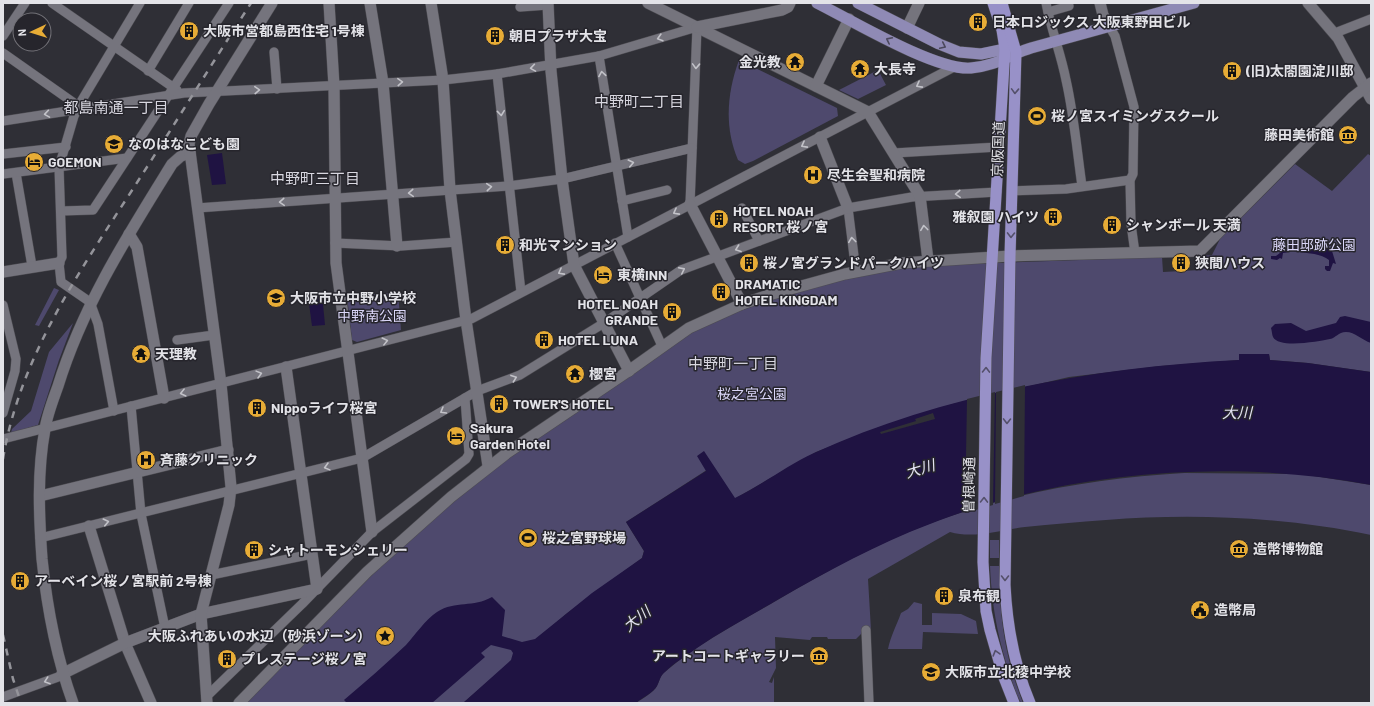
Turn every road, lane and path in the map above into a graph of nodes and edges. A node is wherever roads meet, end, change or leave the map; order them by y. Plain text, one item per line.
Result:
1 (25, 3) edge
2 (52, 3) edge
3 (140, 3) edge
4 (189, 3) edge
5 (229, 3) edge
6 (272, 3) edge
7 (329, 3) edge
8 (370, 3) edge
9 (431, 3) edge
10 (648, 3) edge
11 (790, 3) edge
12 (817, 3) edge
13 (858, 3) edge
14 (919, 3) edge
15 (993, 3) edge
16 (1002, 3) edge
17 (1046, 3) edge
18 (1068, 3) edge
19 (1100, 3) edge
20 (1194, 3) edge
21 (1308, 3) edge
22 (548, 4) edge
23 (520, 7) dead end
24 (1048, 12) junction
25 (849, 19) junction
26 (1371, 20) edge
27 (1109, 26) junction
28 (697, 27) junction
29 (907, 28) junction
30 (1335, 33) junction
31 (3, 36) edge
32 (1055, 41) junction
33 (114, 46) junction
34 (274, 52) dead end
35 (1016, 52) junction
36 (3, 53) edge
37 (1005, 54) junction
38 (599, 56) junction
39 (551, 65) junction
40 (954, 67) junction
41 (148, 70) junction
42 (497, 74) junction
43 (443, 80) junction
44 (383, 83) junction
45 (1368, 85) edge
46 (334, 86) junction
47 (816, 86) junction
48 (277, 89) junction
49 (171, 91) junction
50 (218, 92) junction
51 (1371, 99) edge
52 (77, 109) junction
53 (868, 112) junction
54 (3, 121) edge
55 (820, 137) junction
56 (66, 147) junction
57 (998, 147) junction
58 (692, 148) junction
59 (190, 153) junction
60 (894, 153) junction
61 (3, 154) edge
62 (127, 158) junction
63 (617, 166) junction
64 (60, 167) junction
65 (16, 173) junction
66 (3, 174) edge
67 (562, 179) junction
68 (1130, 180) junction
69 (508, 186) junction
70 (1082, 186) junction
71 (450, 190) junction
72 (666, 190) dead end
73 (1012, 191) junction
74 (997, 192) junction
75 (393, 194) junction
76 (920, 196) junction
77 (335, 198) junction
78 (622, 201) junction
79 (690, 204) junction
80 (197, 208) junction
81 (742, 208) dead end
82 (848, 208) junction
83 (61, 211) junction
84 (129, 234) junction
85 (628, 237) junction
86 (759, 241) junction
87 (457, 242) junction
88 (335, 243) junction
89 (615, 243) junction
90 (397, 246) junction
91 (1135, 253) junction
92 (717, 256) junction
93 (1010, 256) junction
94 (928, 260) junction
95 (993, 261) junction
96 (58, 262) junction
97 (574, 265) junction
98 (32, 266) junction
99 (3, 272) edge
100 (856, 272) junction
101 (521, 292) junction
102 (640, 298) junction
103 (90, 302) junction
104 (742, 304) junction
105 (3, 305) edge
106 (466, 320) junction
107 (604, 323) junction
108 (214, 335) junction
109 (177, 340) dead end
110 (662, 346) junction
111 (347, 351) junction
112 (286, 367) junction
113 (630, 371) junction
114 (13, 378) junction
115 (3, 380) edge
116 (221, 384) junction
117 (477, 391) junction
118 (164, 398) junction
119 (465, 398) junction
120 (131, 406) junction
121 (114, 411) junction
122 (3, 413) edge
123 (45, 428) junction
124 (3, 439) edge
125 (228, 450) junction
126 (362, 458) junction
127 (488, 466) junction
128 (137, 472) junction
129 (301, 474) junction
130 (231, 492) junction
131 (40, 496) junction
132 (141, 514) junction
133 (89, 526) junction
134 (372, 532) junction
135 (40, 538) junction
136 (312, 554) junction
137 (211, 575) junction
138 (317, 589) junction
139 (201, 614) junction
140 (165, 628) junction
141 (866, 630) dead end
142 (125, 643) junction
143 (62, 674) junction
144 (3, 697) edge
145 (207, 700) edge
146 (73, 703) edge
147 (151, 703) edge
148 (239, 703) edge
149 (869, 703) edge
150 (1014, 703) edge
151 (1030, 703) edge

1 - 31 street
2 - 33 street
3 - 33 street
4 - 41 street
5 - 49 street
6 - 50 street
7 - 46 street
8 - 44 street
9 - 43 street
10 - 28 street
11 - 28 street
12 - 25 main road
13 - 29 main road
14 - 29 street
15 - 37 highway, 京阪国道
16 - 35 highway, 京阪国道
17 - 24 street
18 - 24 street
19 - 27 street
20 - 27 main road
21 - 30 street
22 - 23 street
22 - 39 street
24 - 32 street
40 -> 25 main road
25 - 47 street
26 - 30 street
27 - 32 main road
27 - 68 street
28 -> 38 street
28 - 47 street
28 -> 58 street
29 -> 37 main road
30 - 45 street
32 - 35 main road
32 - 70 street
33 - 41 street
33 - 52 street
34 - 48 street
35 - 37 main road
35 -> 73 highway, 京阪国道
36 - 52 street
37 - 40 main road
37 - 57 highway, 京阪国道
38 - 39 street
63 -> 38 street
39 -> 42 street
39 - 67 street
40 -> 53 street
41 - 49 street
42 - 43 street
42 -> 69 street
44 -> 43 street
43 - 71 street
44 - 46 street
44 - 75 street
45 - 51 street
45 - 91 street
46 - 48 street
46 - 77 street
47 - 53 street
50 -> 48 street
49 - 50 street
49 - 52 street
49 - 62 street
50 - 59 street
52 -> 54 street
52 - 56 street
53 - 55 street
53 - 60 street
55 -> 79 street
55 - 82 street
56 - 61 street
56 - 64 street
57 - 60 street
57 - 74 highway, 京阪国道
63 -> 58 street
58 - 79 street
59 - 80 street
59 - 84 street
60 - 76 street
62 - 64 street
62 - 83 street
63 - 67 street
63 - 78 street
64 - 65 street
64 - 83 street
65 - 66 street
65 - 98 street
67 - 69 street
67 - 97 street
68 - 70 street
68 - 91 street
71 -> 69 street
69 - 101 street
70 - 73 street
71 -> 75 street
71 - 87 street
72 - 78 street
73 -> 93 highway, 京阪国道
74 -> 76 street
74 - 95 highway, 京阪国道
75 - 77 street
75 - 90 street
76 - 82 street
94 -> 76 street
77 -> 80 street
77 - 88 street
78 - 85 street
79 -> 85 street
79 - 92 street
80 - 108 street
81 - 86 street
82 - 86 street
100 -> 82 street
83 - 96 street
84 - 103 street
84 - 118 street
85 - 89 street
86 -> 92 street
87 - 90 street
87 - 106 street
88 - 90 street
88 - 111 street
89 - 97 street
89 - 102 street
91 - 93 street
102 -> 92 street
92 - 104 street
93 - 95 street
93 -> 151 highway, 京阪国道
94 - 95 street
94 - 100 street
150 -> 95 highway, 曽根崎通
96 - 98 street
96 - 103 street
97 -> 101 street
97 - 107 street
98 - 99 street
100 - 104 street
101 - 106 street
102 - 107 street
102 - 110 street
103 - 121 street
103 - 123 street
104 - 110 street
105 - 114 street
111 -> 106 street
106 - 117 street
107 - 113 street
117 -> 107 street
108 - 109 street
108 - 116 street
110 - 113 street
111 - 112 street
111 - 126 street
116 -> 112 street
112 - 129 street
113 - 127 street
114 - 115 street
114 - 122 street
116 -> 118 street
116 - 125 street
117 - 119 street
117 - 127 street
118 - 120 street
119 -> 126 street
119 - 134 street
120 - 121 street
120 - 128 street
121 - 123 street
123 - 124 street
123 - 131 street
125 - 128 street
125 - 130 street
126 -> 129 street
126 - 134 street
127 - 148 street
128 - 131 street
128 - 132 street
129 - 130 street
129 - 136 street
130 - 132 street
130 - 137 street
131 - 135 street
133 -> 132 street
132 - 140 street
133 - 135 street
133 - 142 street
134 - 138 street
135 - 143 street
136 - 137 street
136 - 138 street
137 - 139 street
138 - 139 street
138 - 145 street
139 - 140 street
139 - 145 street
140 - 142 street
141 - 149 street
142 - 143 street
142 - 147 street
143 -> 144 street
143 - 146 street

